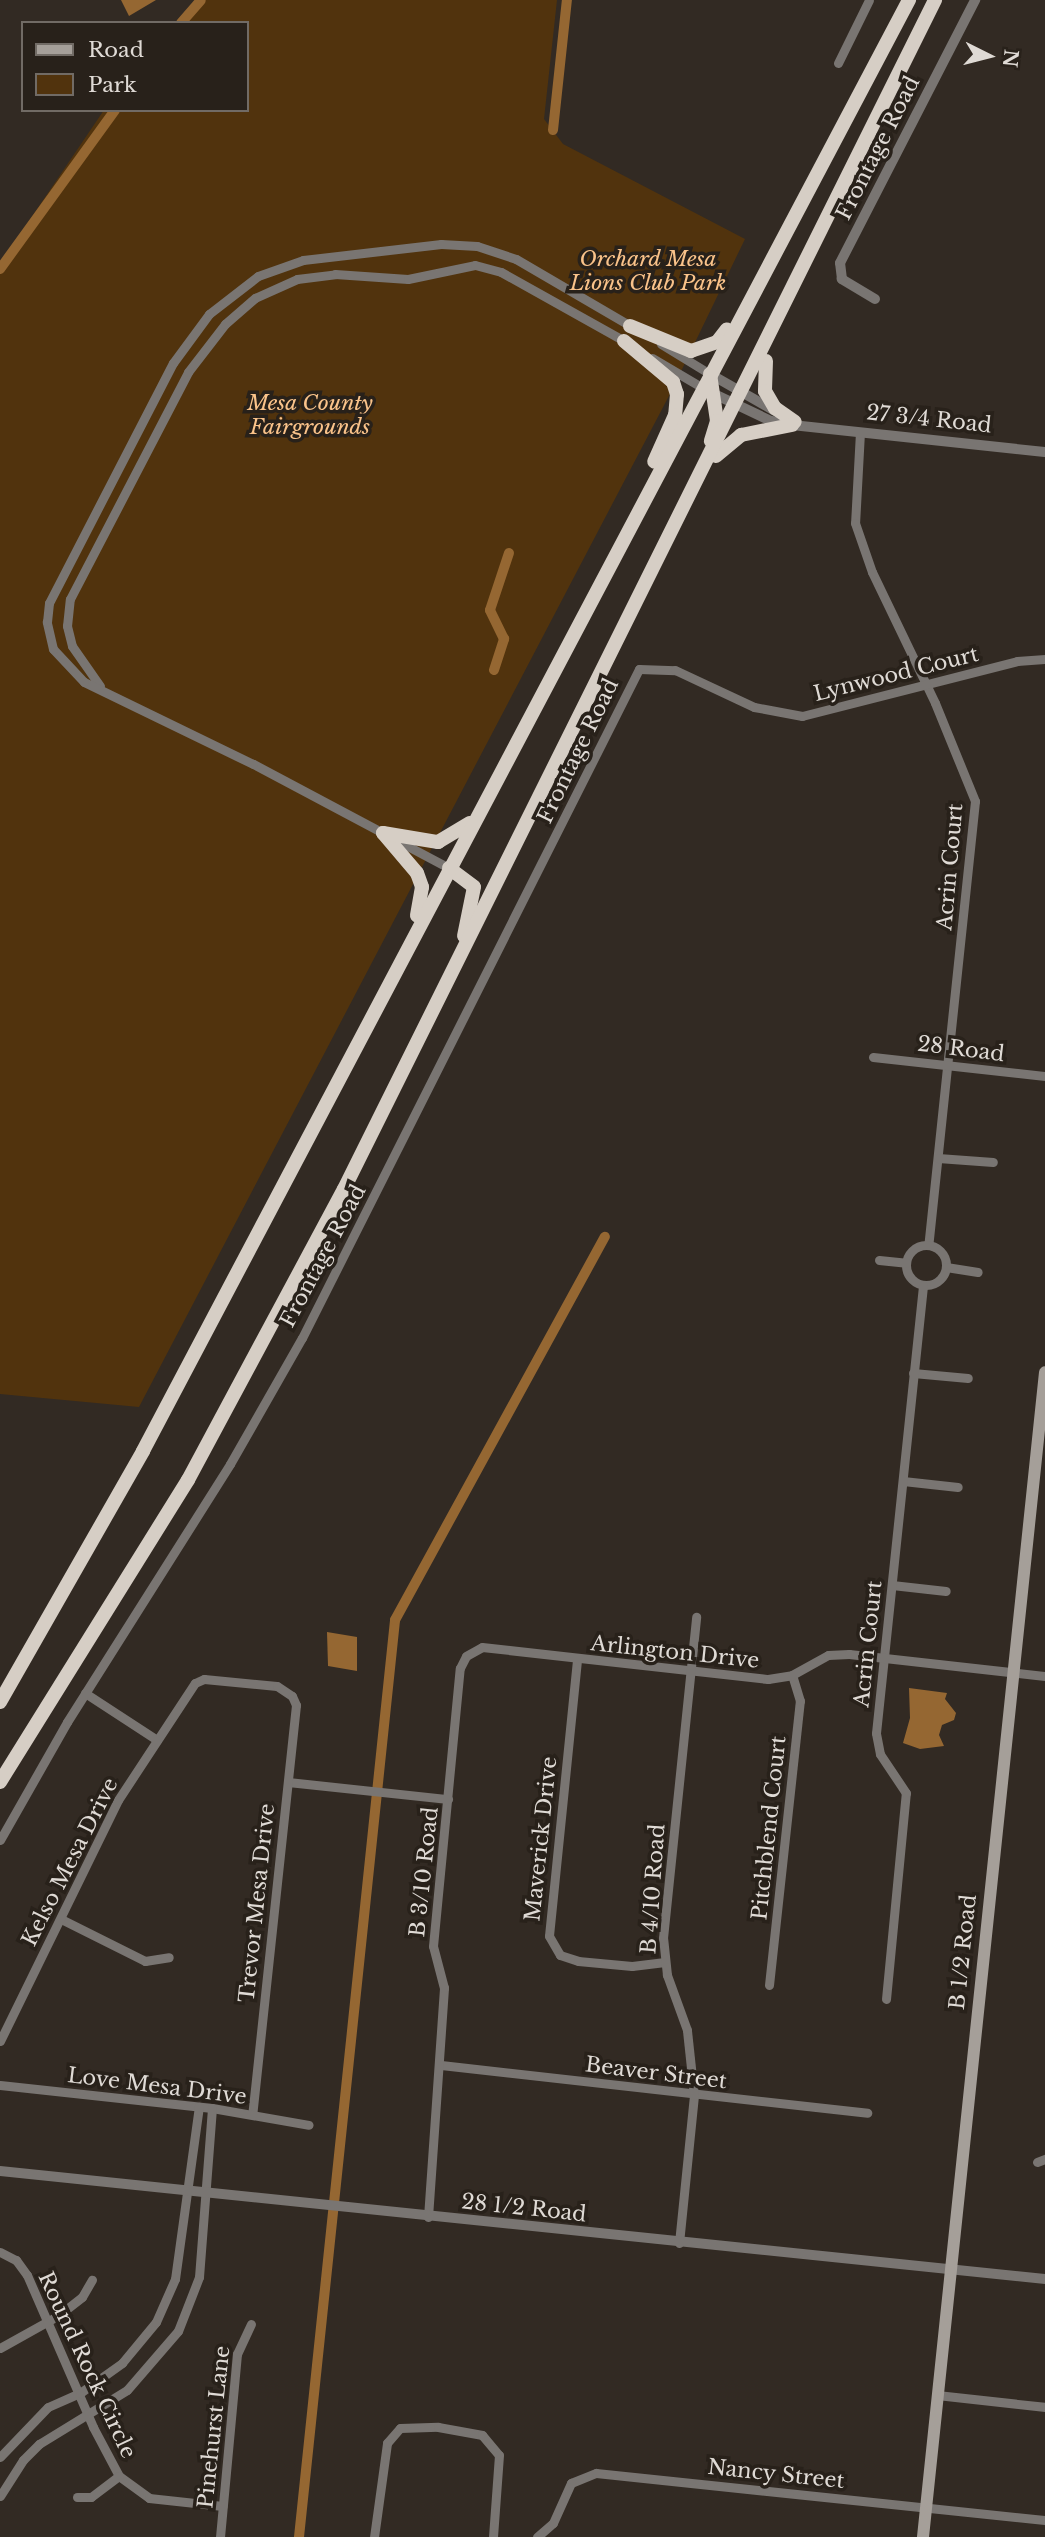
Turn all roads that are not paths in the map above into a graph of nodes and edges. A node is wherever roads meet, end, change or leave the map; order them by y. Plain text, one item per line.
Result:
1 (869, 0) edge
2 (909, 0) edge
3 (935, 0) edge
4 (975, 0) edge
5 (838, 63) dead end
6 (822, 167) junction
7 (835, 205) junction
8 (875, 299) dead end
9 (630, 326) junction
10 (624, 341) junction
11 (710, 374) junction
12 (708, 391) junction
13 (740, 400) junction
14 (798, 424) junction
15 (860, 432) junction
16 (1045, 452) edge
17 (709, 461) junction
18 (603, 578) junction
19 (1045, 659) edge
20 (639, 669) joint
21 (925, 684) junction
22 (100, 686) junction
23 (475, 819) junction
24 (383, 833) junction
25 (449, 868) junction
26 (410, 942) junction
27 (450, 979) junction
28 (873, 1057) dead end
29 (948, 1065) junction
30 (1045, 1076) edge
31 (938, 1157) junction
32 (993, 1162) dead end
33 (928, 1245) junction
34 (879, 1260) dead end
35 (905, 1263) junction
36 (946, 1267) junction
37 (978, 1272) dead end
38 (923, 1285) junction
39 (1045, 1372) edge
40 (913, 1373) junction
41 (968, 1378) dead end
42 (903, 1481) junction
43 (958, 1487) dead end
44 (892, 1585) junction
45 (946, 1591) dead end
46 (696, 1617) dead end
47 (466, 1656) joint
48 (884, 1657) junction
49 (577, 1660) junction
50 (690, 1671) junction
51 (1012, 1673) junction
52 (792, 1675) junction
53 (1045, 1676) edge
54 (85, 1693) junction
55 (292, 1696) joint
56 (0, 1702) edge
57 (157, 1740) junction
58 (0, 1782) edge
59 (288, 1782) junction
60 (448, 1799) junction
61 (0, 1840) edge
62 (61, 1919) junction
63 (169, 1957) dead end
64 (665, 1962) junction
65 (769, 1985) dead end
66 (886, 1999) dead end
67 (0, 2040) edge
68 (441, 2065) junction
69 (0, 2085) edge
70 (694, 2096) junction
71 (199, 2107) junction
72 (212, 2108) junction
73 (867, 2113) dead end
74 (252, 2114) junction
75 (309, 2125) dead end
76 (0, 2171) edge
77 (190, 2191) junction
78 (205, 2193) junction
79 (428, 2217) junction
80 (679, 2243) junction
81 (0, 2252) edge
82 (949, 2271) junction
83 (1045, 2279) edge
84 (92, 2280) dead end
85 (46, 2320) junction
86 (251, 2324) dead end
87 (0, 2348) edge
88 (80, 2393) junction
89 (937, 2395) junction
90 (1045, 2407) edge
91 (89, 2412) junction
92 (0, 2457) edge
93 (119, 2476) junction
94 (0, 2496) edge
95 (78, 2497) dead end
96 (223, 2507) junction
97 (926, 2507) junction
98 (1045, 2520) edge
99 (220, 2537) edge
100 (374, 2537) edge
101 (493, 2537) edge
102 (537, 2537) edge
103 (923, 2537) edge

1 - 5 street
2 - 6 highway
3 - 7 highway
4 - 8 street, Frontage Road
6 - 9 highway
6 - 11 highway
7 - 13 highway
7 - 14 highway
9 - 11 street
9 - 22 street
10 - 12 street
10 - 18 highway
10 - 22 street
11 - 12 highway
11 - 13 street, 27 3/4 Road
12 - 13 street, 27 3/4 Road
12 - 17 highway
12 - 18 highway
13 - 14 street, 27 3/4 Road
13 - 17 highway
14 - 15 street, 27 3/4 Road
14 - 17 highway
15 - 16 street, 27 3/4 Road
15 - 21 street, Acrin Court
17 - 27 highway
18 - 23 highway
19 - 21 street, Lynwood Court
20 - 21 street, Lynwood Court
20 - 54 street, Frontage Road
21 - 29 street, Acrin Court
22 - 24 street
23 - 24 highway
23 - 25 highway
24 - 25 street
24 - 26 highway
25 - 26 highway
25 - 27 highway
26 - 56 highway
27 - 58 highway
28 - 29 street, 28 Road
29 - 30 street, 28 Road
29 - 31 street, Acrin Court
31 - 32 street
31 - 33 street, Acrin Court
33 - 35 street
33 - 36 street
34 - 35 street
35 - 38 street
36 - 37 street
36 - 38 street
38 - 40 street, Acrin Court
39 - 51 main road, B 1/2 Road
40 - 41 street
40 - 42 street, Acrin Court
42 - 43 street
42 - 44 street, Acrin Court
44 - 45 street
44 - 48 street, Acrin Court
46 - 50 street, B 4/10 Road
47 - 49 street, Arlington Drive
47 - 60 street, B 3/10 Road
48 - 51 street, Arlington Drive
48 - 52 street, Arlington Drive
48 - 66 street, Acrin Court
49 - 50 street, Arlington Drive
49 - 64 street, Maverick Drive
50 - 52 street, Arlington Drive
50 - 64 street, B 4/10 Road
51 - 53 street, Arlington Drive
51 - 82 main road, B 1/2 Road
52 - 65 street, Pitchblend Court
54 - 57 street
54 - 61 street, Frontage Road
55 - 57 street, Kelso Mesa Drive
55 - 59 street, Trevor Mesa Drive
57 - 62 street, Kelso Mesa Drive
59 - 60 street
59 - 74 street, Trevor Mesa Drive
60 - 68 street, B 3/10 Road
62 - 63 street
62 - 67 street, Kelso Mesa Drive
64 - 70 street, B 4/10 Road
68 - 70 street, Beaver Street
68 - 79 street, B 3/10 Road
69 - 71 street, Love Mesa Drive
70 - 73 street, Beaver Street
70 - 80 street, B 4/10 Road
71 - 72 street, Love Mesa Drive
71 - 77 street
72 - 74 street, Love Mesa Drive
72 - 78 street
74 - 75 street, Love Mesa Drive
76 - 77 street, 28 1/2 Road
77 - 78 street, 28 1/2 Road
77 - 88 street
78 - 79 street, 28 1/2 Road
78 - 91 street
79 - 80 street, 28 1/2 Road
80 - 82 street, 28 1/2 Road
81 - 85 street, Round Rock Circle
82 - 83 street, 28 1/2 Road
82 - 89 main road, B 1/2 Road
84 - 85 street
85 - 87 street
85 - 88 street, Round Rock Circle
86 - 96 street, Pinehurst Lane
88 - 91 street, Round Rock Circle
88 - 92 street
89 - 90 street
89 - 97 main road, B 1/2 Road
91 - 93 street, Round Rock Circle
91 - 94 street
93 - 95 street
93 - 96 street, Round Rock Circle
96 - 99 street, Pinehurst Lane
97 - 98 street, Nancy Street
97 - 102 street, Nancy Street
97 - 103 main road, B 1/2 Road
100 - 101 street

